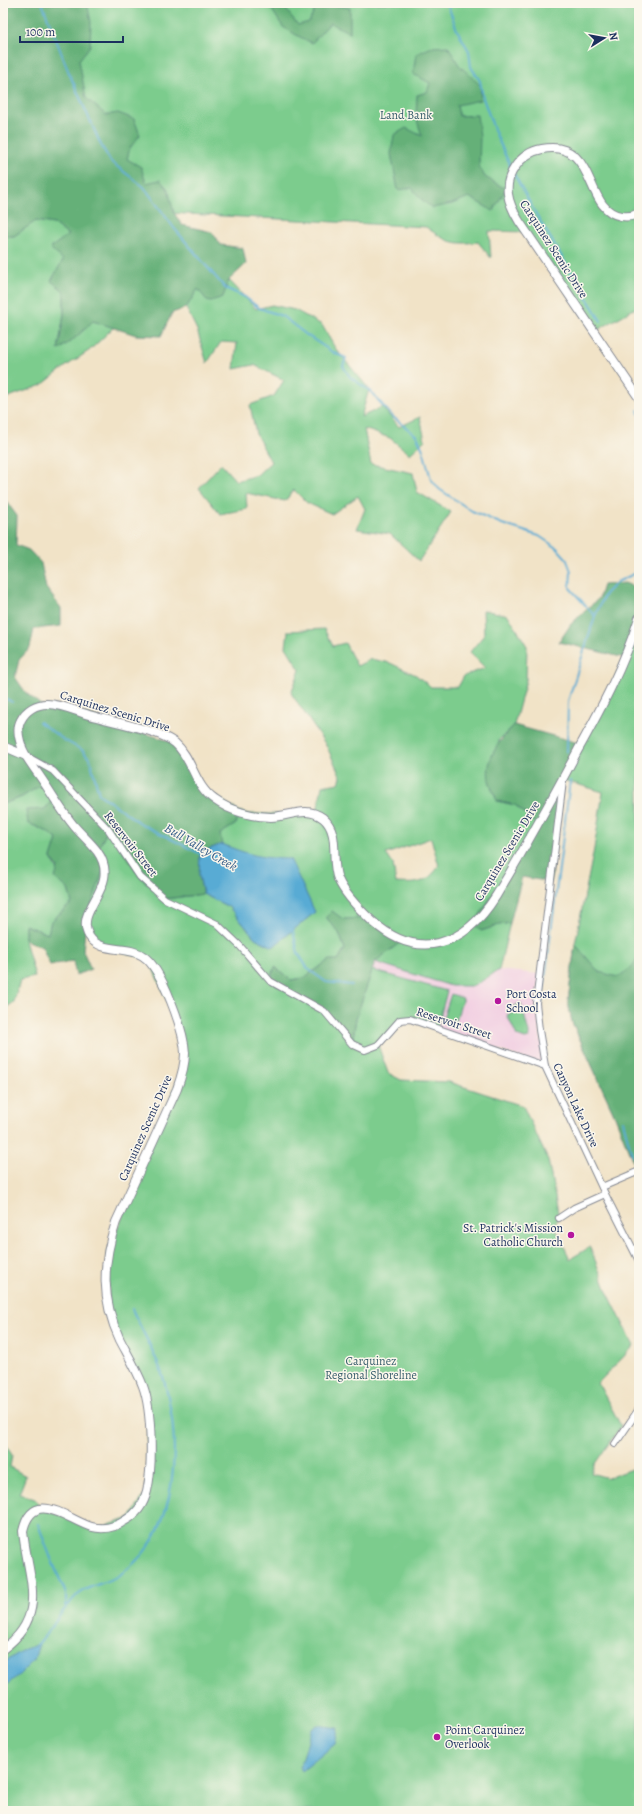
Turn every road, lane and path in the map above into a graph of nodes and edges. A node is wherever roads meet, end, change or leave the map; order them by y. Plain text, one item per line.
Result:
1 (639, 213) edge
2 (639, 398) edge
3 (639, 618) edge
4 (3, 746) edge
5 (26, 756) junction
6 (563, 780) junction
7 (546, 1066) junction
8 (639, 1175) edge
9 (602, 1187) junction
10 (605, 1194) junction
11 (558, 1218) dead end
12 (639, 1262) edge
13 (639, 1408) edge
14 (614, 1444) dead end
15 (3, 1650) edge

1 - 2 street, Carquinez Scenic Drive
3 - 6 street, Carquinez Scenic Drive
4 - 5 street
5 - 6 street, Carquinez Scenic Drive
5 - 7 street, Reservoir Street
5 - 15 street, Carquinez Scenic Drive
6 - 7 street, Canyon Lake Drive
7 - 9 street, Canyon Lake Drive
8 - 9 street
9 - 10 street, Canyon Lake Drive
10 - 11 street
10 - 12 street, Canyon Lake Drive
13 - 14 street

